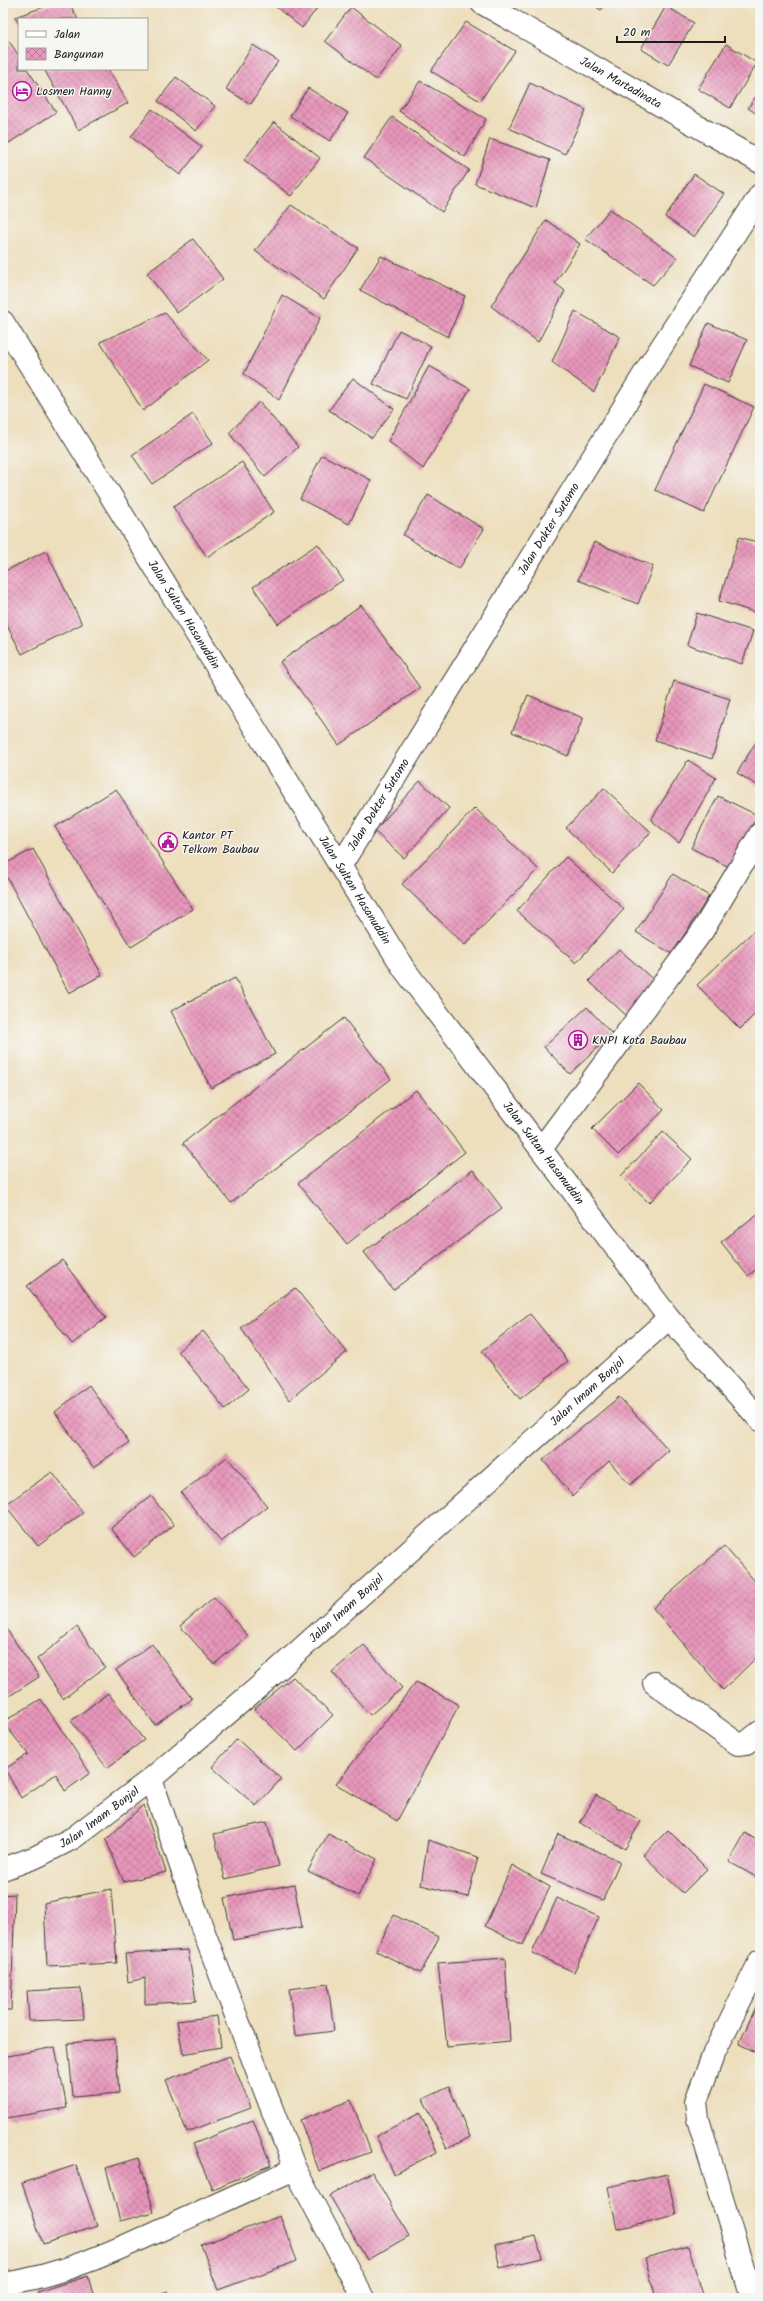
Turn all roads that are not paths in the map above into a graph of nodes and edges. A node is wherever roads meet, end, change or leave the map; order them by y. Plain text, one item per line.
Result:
1 (482, 3) edge
2 (760, 162) edge
3 (760, 195) edge
4 (3, 322) edge
5 (760, 834) edge
6 (341, 865) junction
7 (541, 1150) junction
8 (669, 1318) junction
9 (760, 1420) edge
10 (654, 1683) dead end
11 (760, 1732) edge
12 (151, 1779) junction
13 (3, 1869) edge
14 (760, 1961) edge
15 (295, 2169) junction
16 (3, 2284) edge
17 (362, 2298) edge
18 (752, 2298) edge

1 - 2 main road, Jalan Martadinata
3 - 6 main road, Jalan Dokter Sutomo
4 - 6 main road, Jalan Sultan Hasanuddin
5 - 7 main road
6 - 7 main road, Jalan Sultan Hasanuddin
7 - 8 main road, Jalan Sultan Hasanuddin
8 - 9 main road, Jalan Sultan Hasanuddin
8 - 12 main road, Jalan Imam Bonjol
10 - 11 main road
12 - 13 main road, Jalan Imam Bonjol
12 - 15 main road
14 - 18 main road
15 - 16 main road
15 - 17 main road

